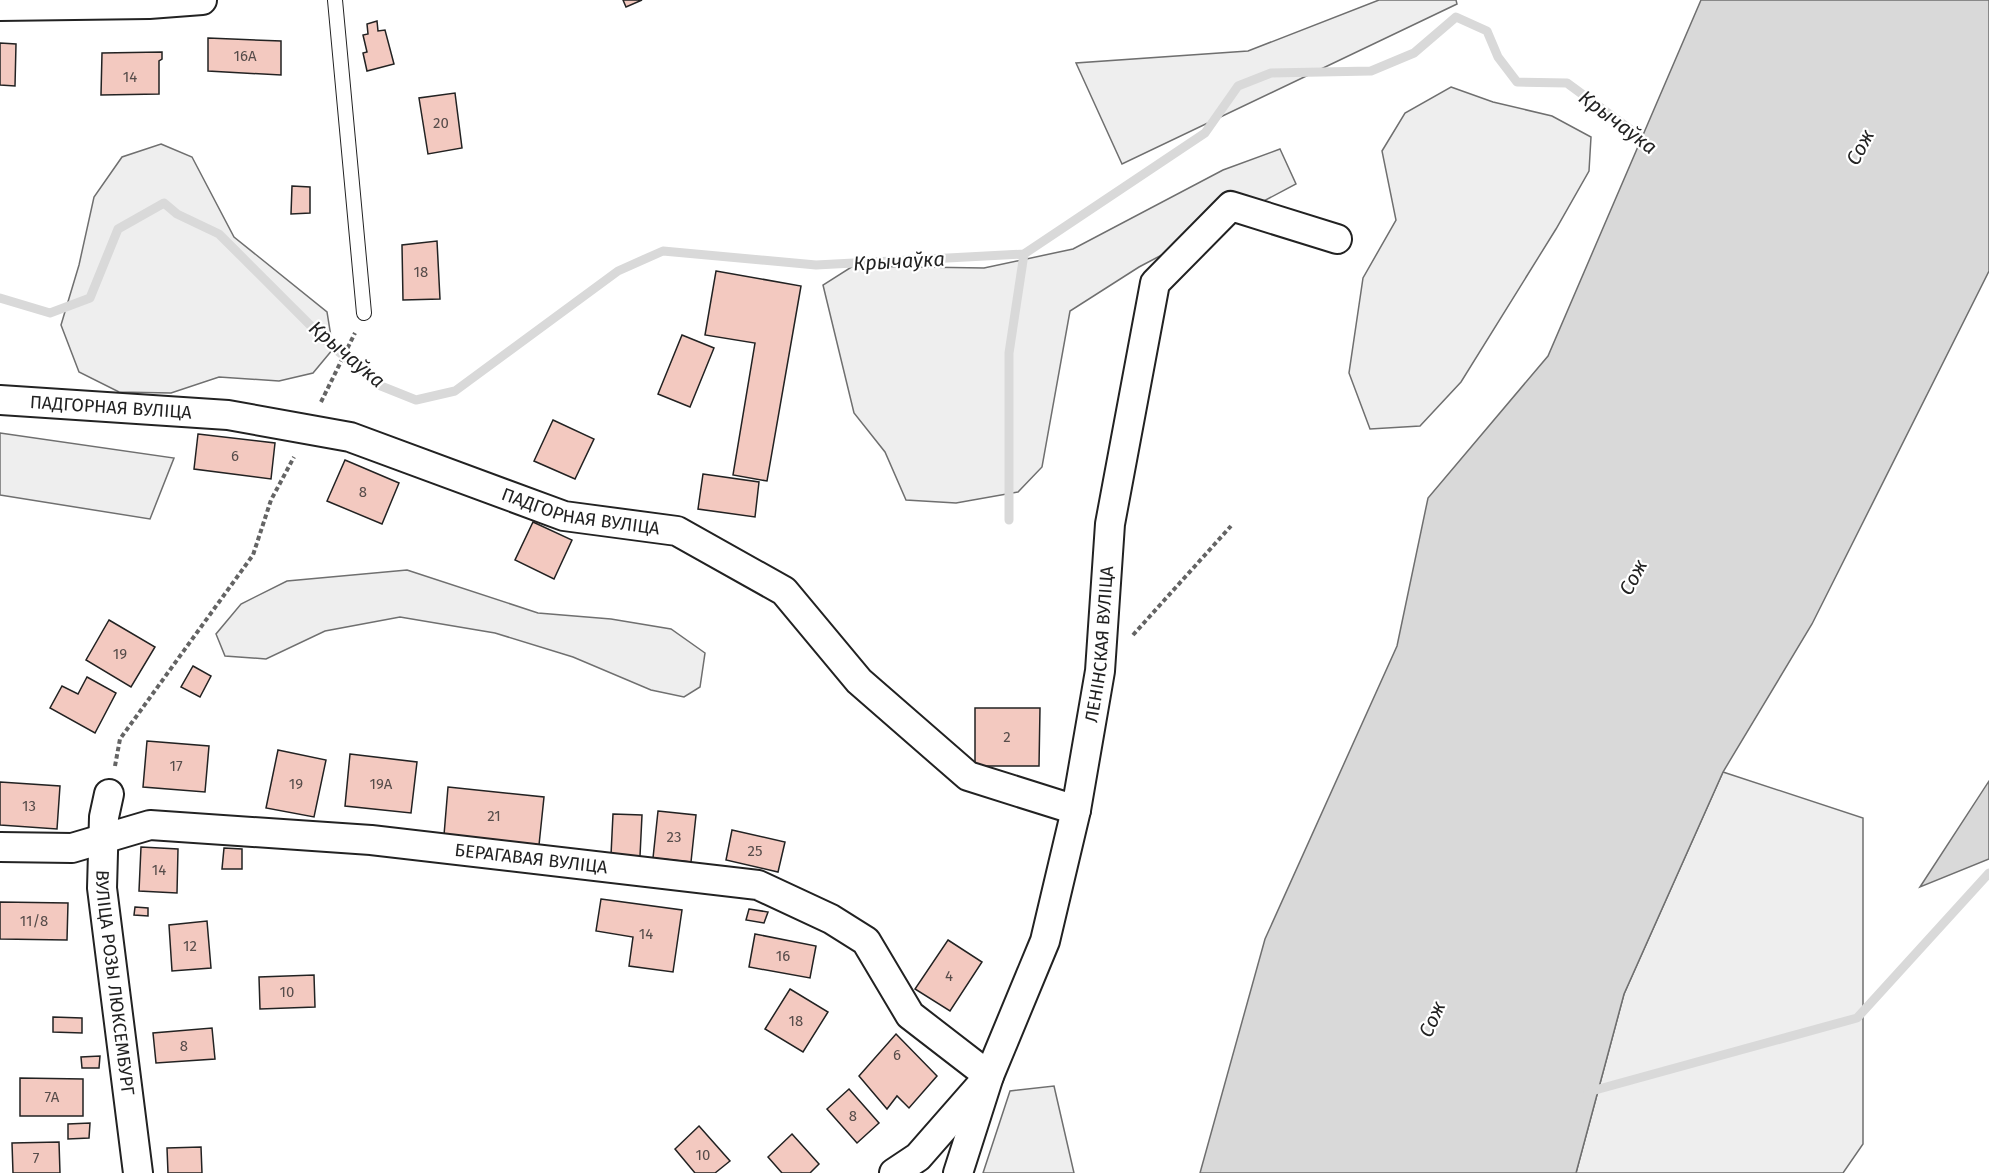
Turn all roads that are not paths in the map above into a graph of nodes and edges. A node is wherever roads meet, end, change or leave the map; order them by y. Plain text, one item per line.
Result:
1 (202, 0) edge
2 (335, 0) edge
3 (0, 6) edge
4 (1336, 239) dead end
5 (364, 314) road end
6 (0, 400) edge
7 (109, 794) road end
8 (1076, 810) junction
9 (104, 839) junction
10 (0, 847) edge
11 (989, 1076) junction
12 (138, 1173) edge
13 (894, 1173) edge
14 (958, 1173) edge

1 - 3 street
2 - 5 lane
4 - 8 street, ЛЕНІНСКАЯ ВУЛІЦА
6 - 8 street, ПАДГОРНАЯ ВУЛІЦА
7 - 9 street, ВУЛІЦА РОЗЫ ЛЮКСЕМБУРГ
8 - 11 street, ЛЕНІНСКАЯ ВУЛІЦА
9 - 10 street, БЕРАГАВАЯ ВУЛІЦА
9 - 11 street, БЕРАГАВАЯ ВУЛІЦА
9 - 12 street, ВУЛІЦА РОЗЫ ЛЮКСЕМБУРГ
11 - 13 street, ЛЕНІНСКАЯ ВУЛІЦА
11 - 14 street

